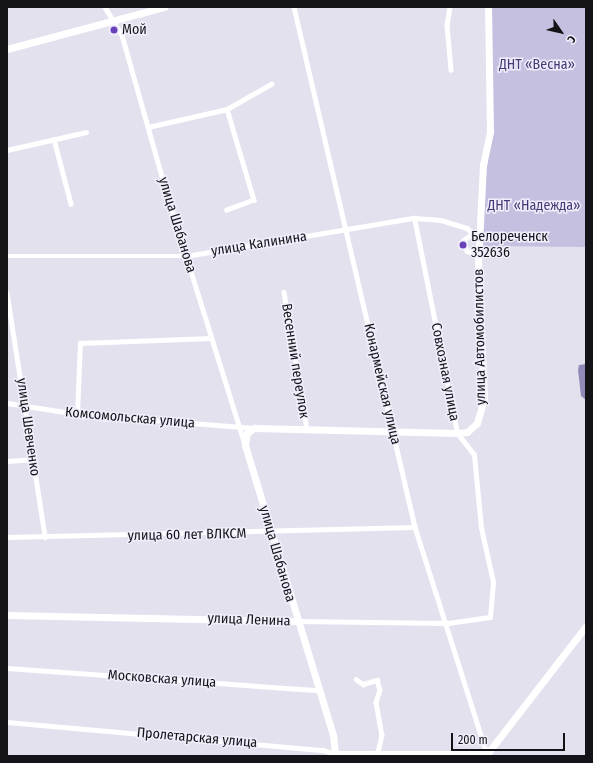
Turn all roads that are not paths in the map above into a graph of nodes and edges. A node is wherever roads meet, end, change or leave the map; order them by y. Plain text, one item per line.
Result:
1 (105, 7) edge
2 (164, 7) edge
3 (294, 7) edge
4 (450, 7) edge
5 (488, 7) edge
6 (114, 20) junction
7 (7, 49) edge
8 (451, 70) dead end
9 (271, 84) dead end
10 (227, 109) junction
11 (148, 127) junction
12 (86, 132) dead end
13 (54, 139) junction
14 (7, 150) edge
15 (71, 204) dead end
16 (227, 210) dead end
17 (414, 218) junction
18 (347, 229) junction
19 (472, 234) junction
20 (480, 240) junction
21 (479, 254) junction
22 (7, 256) edge
23 (186, 256) junction
24 (284, 292) dead end
25 (7, 293) edge
26 (211, 338) junction
27 (7, 403) edge
28 (26, 407) junction
29 (77, 414) junction
30 (238, 428) junction
31 (254, 428) junction
32 (307, 429) junction
33 (394, 432) junction
34 (457, 433) junction
35 (245, 445) junction
36 (33, 459) junction
37 (7, 461) edge
38 (415, 527) junction
39 (272, 533) junction
40 (7, 537) edge
41 (45, 537) junction
42 (7, 615) edge
43 (490, 617) joint
44 (297, 621) junction
45 (448, 623) junction
46 (586, 626) edge
47 (7, 668) edge
48 (356, 679) dead end
49 (317, 690) junction
50 (7, 722) edge
51 (335, 742) junction
52 (355, 752) junction
53 (378, 752) junction
54 (335, 755) edge
55 (488, 755) edge
56 (347, 756) edge

1 - 6 street, улица Шабанова
2 - 6 street
3 - 18 street, Конармейская улица
4 - 8 street
5 - 20 street, улица Автомобилистов
6 - 7 street
6 - 11 street, улица Шабанова
9 - 10 street
10 - 11 street
10 - 16 street
11 - 23 street, улица Шабанова
12 - 13 street
13 - 14 street
13 - 15 street
17 - 18 street, улица Калинина
17 - 19 street, улица Калинина
17 - 34 street, Совхозная улица
18 - 23 street, улица Калинина
18 - 33 street, Конармейская улица
19 - 20 street, улица Калинина
19 - 21 street
20 - 21 street, улица Автомобилистов
21 - 34 street, улица Автомобилистов
22 - 23 street, улица Калинина
23 - 26 street, улица Шабанова
24 - 32 street, Весенний переулок
25 - 28 street, улица Шевченко
26 - 29 street
26 - 30 street, улица Шабанова
27 - 28 street, Комсомольская улица
28 - 29 street, Комсомольская улица
28 - 36 street, улица Шевченко
29 - 30 street, Комсомольская улица
30 - 31 street, Комсомольская улица
30 - 35 street, улица Шабанова
31 - 32 street, Комсомольская улица
31 - 35 street, улица Шабанова
32 - 33 street, Комсомольская улица
33 - 34 street, Комсомольская улица
33 - 38 street, Конармейская улица
34 - 43 street, Совхозная улица
35 - 39 street, улица Шабанова
36 - 37 street
36 - 41 street, улица Шевченко
38 - 39 street, улица 60 лет ВЛКСМ
38 - 45 street, Конармейская улица
39 - 41 street, улица 60 лет ВЛКСМ
39 - 44 street, улица Шабанова
40 - 41 street, улица 60 лет ВЛКСМ
42 - 44 street, улица Ленина
43 - 45 street, улица Ленина
44 - 45 street, улица Ленина
44 - 49 street, улица Шабанова
45 - 55 street, Конармейская улица
46 - 55 street
47 - 49 street, Московская улица
48 - 53 street
49 - 51 street, улица Шабанова
50 - 54 street, Пролетарская улица
51 - 52 street
51 - 54 street, улица Шабанова
52 - 53 street, Пролетарская улица
52 - 54 street, Пролетарская улица
52 - 56 street
53 - 55 street, Пролетарская улица

